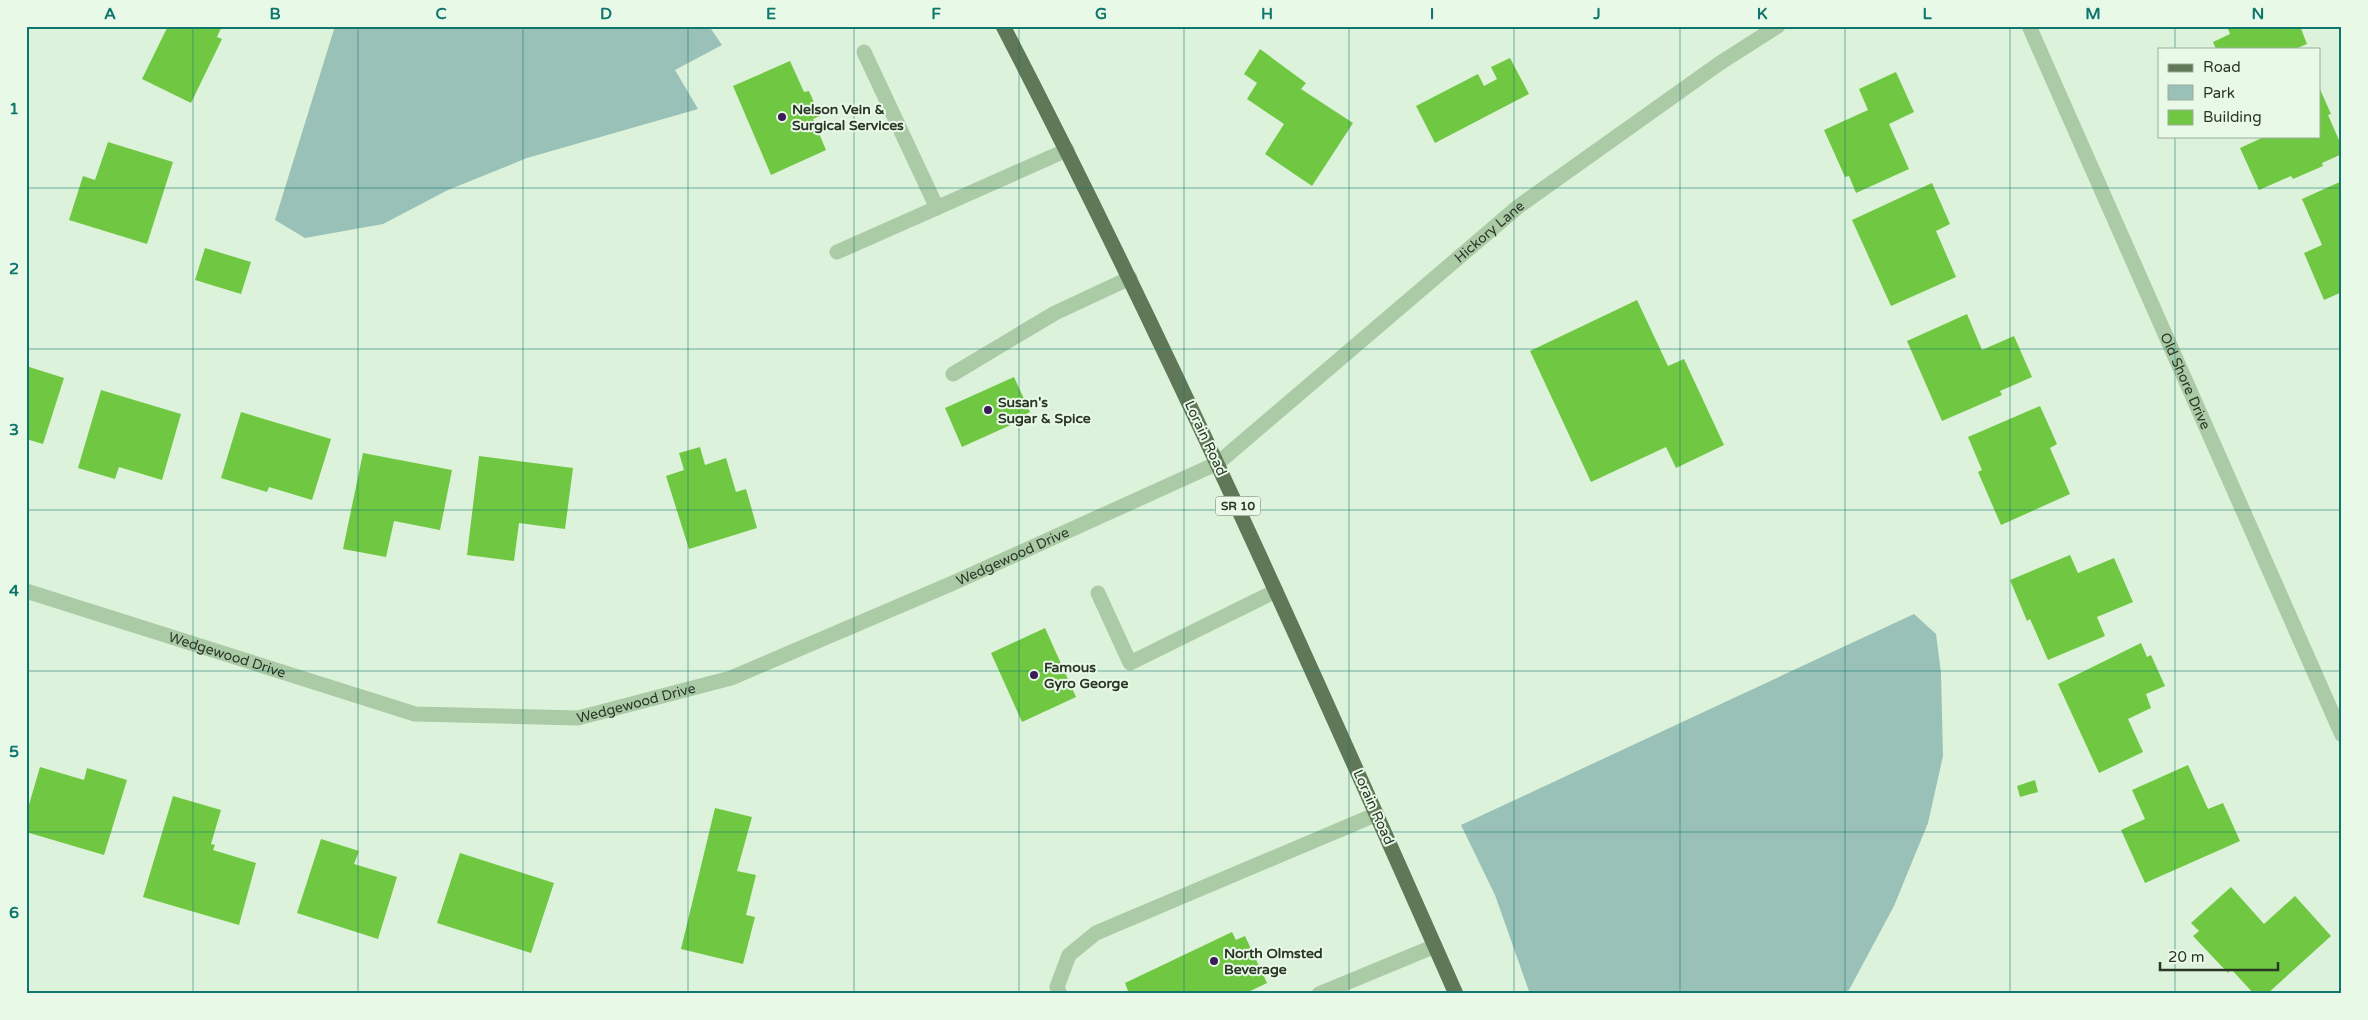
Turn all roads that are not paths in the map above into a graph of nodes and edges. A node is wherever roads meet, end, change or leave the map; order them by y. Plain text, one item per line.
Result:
1 (1003, 26) edge
2 (1778, 26) edge
3 (2029, 26) edge
4 (864, 52) dead end
5 (1067, 150) junction
6 (937, 208) junction
7 (837, 252) dead end
8 (1130, 278) junction
9 (953, 374) dead end
10 (1218, 463) junction
11 (26, 591) edge
12 (1276, 591) junction
13 (1098, 593) dead end
14 (2342, 735) edge
15 (1377, 814) junction
16 (1435, 946) junction
17 (1060, 994) edge
18 (1320, 994) edge
19 (1456, 994) edge

1 - 5 main road, Lorain Road / SR 10
2 - 10 street, Hickory Lane
3 - 14 street, Old Shore Drive
4 - 6 street
5 - 6 street
5 - 8 main road, Lorain Road / SR 10
6 - 7 street
8 - 9 street
8 - 10 main road, Lorain Road / SR 10
10 - 11 street, Wedgewood Drive
10 - 12 main road, Lorain Road / SR 10
12 - 13 street
12 - 15 main road, Lorain Road / SR 10
15 - 16 main road, Lorain Road / SR 10
15 - 17 street
16 - 18 street
16 - 19 main road, Lorain Road / SR 10

